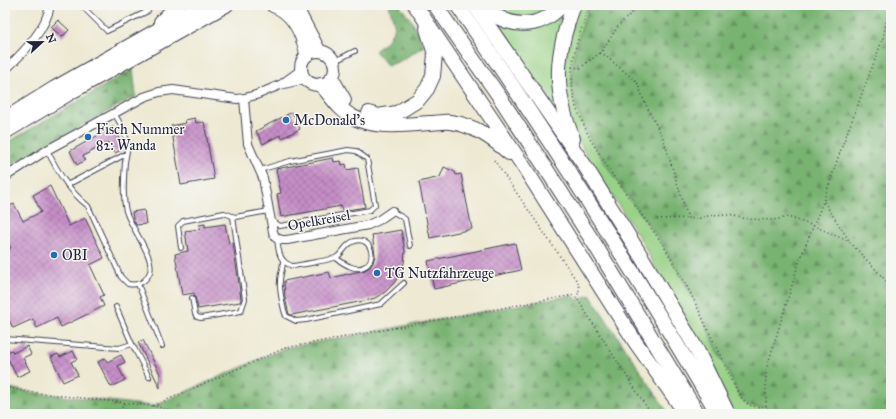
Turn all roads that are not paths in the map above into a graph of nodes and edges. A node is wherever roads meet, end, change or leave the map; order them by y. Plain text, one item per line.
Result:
1 (50, 5) edge
2 (82, 5) edge
3 (151, 5) edge
4 (178, 5) edge
5 (202, 5) edge
6 (233, 5) edge
7 (273, 5) edge
8 (297, 5) edge
9 (415, 5) edge
10 (435, 5) edge
11 (457, 5) edge
12 (474, 5) edge
13 (481, 5) edge
14 (562, 5) edge
15 (574, 5) edge
16 (221, 7) edge
17 (424, 18) junction
18 (134, 43) junction
19 (354, 51) dead end
20 (313, 52) junction
21 (334, 61) junction
22 (5, 70) edge
23 (303, 75) junction
24 (327, 82) junction
25 (244, 99) junction
26 (114, 113) junction
27 (5, 119) edge
28 (20, 122) junction
29 (5, 132) edge
30 (5, 136) edge
31 (47, 150) junction
32 (126, 154) junction
33 (585, 166) junction
34 (524, 167) junction
35 (260, 170) junction
36 (5, 177) edge
37 (67, 185) junction
38 (269, 211) junction
39 (392, 211) joint
40 (233, 217) junction
41 (270, 220) junction
42 (276, 238) junction
43 (410, 246) dead end
44 (181, 248) dead end
45 (336, 258) junction
46 (283, 261) junction
47 (404, 283) dead end
48 (138, 284) junction
49 (192, 298) dead end
50 (116, 308) dead end
51 (5, 339) edge
52 (132, 344) junction
53 (162, 346) dead end
54 (149, 377) dead end
55 (686, 414) edge
56 (698, 414) edge
57 (718, 414) edge
58 (728, 414) edge

1 - 22 street
2 - 3 lane
4 - 18 highway
5 - 18 highway
6 - 16 highway
7 - 20 highway
8 - 20 highway
9 - 17 highway
10 - 56 highway
11 - 57 highway
12 - 33 highway
13 - 14 highway
15 - 33 highway
16 - 28 highway
17 - 24 highway
17 - 34 highway
18 - 27 highway
19 - 21 lane
20 - 21 main road
20 - 23 main road
21 - 24 main road
23 - 24 main road
23 - 25 street
24 - 34 highway
25 - 26 street
25 - 35 street, Opelkreisel
26 - 31 street
26 - 32 lane
28 - 29 highway
28 - 30 highway
31 - 36 street
31 - 37 lane
32 - 37 lane
32 - 48 lane
33 - 58 highway
34 - 55 highway
35 - 38 street, Opelkreisel
35 - 41 lane
37 - 48 lane
38 - 40 lane
38 - 41 street, Opelkreisel
39 - 42 street, Opelkreisel
39 - 43 lane, Opelkreisel
40 - 44 lane
40 - 49 lane
41 - 42 street, Opelkreisel
42 - 46 lane
45 - 45 lane
45 - 46 lane
46 - 47 lane
48 - 53 lane
50 - 52 lane
51 - 52 lane
52 - 54 lane

